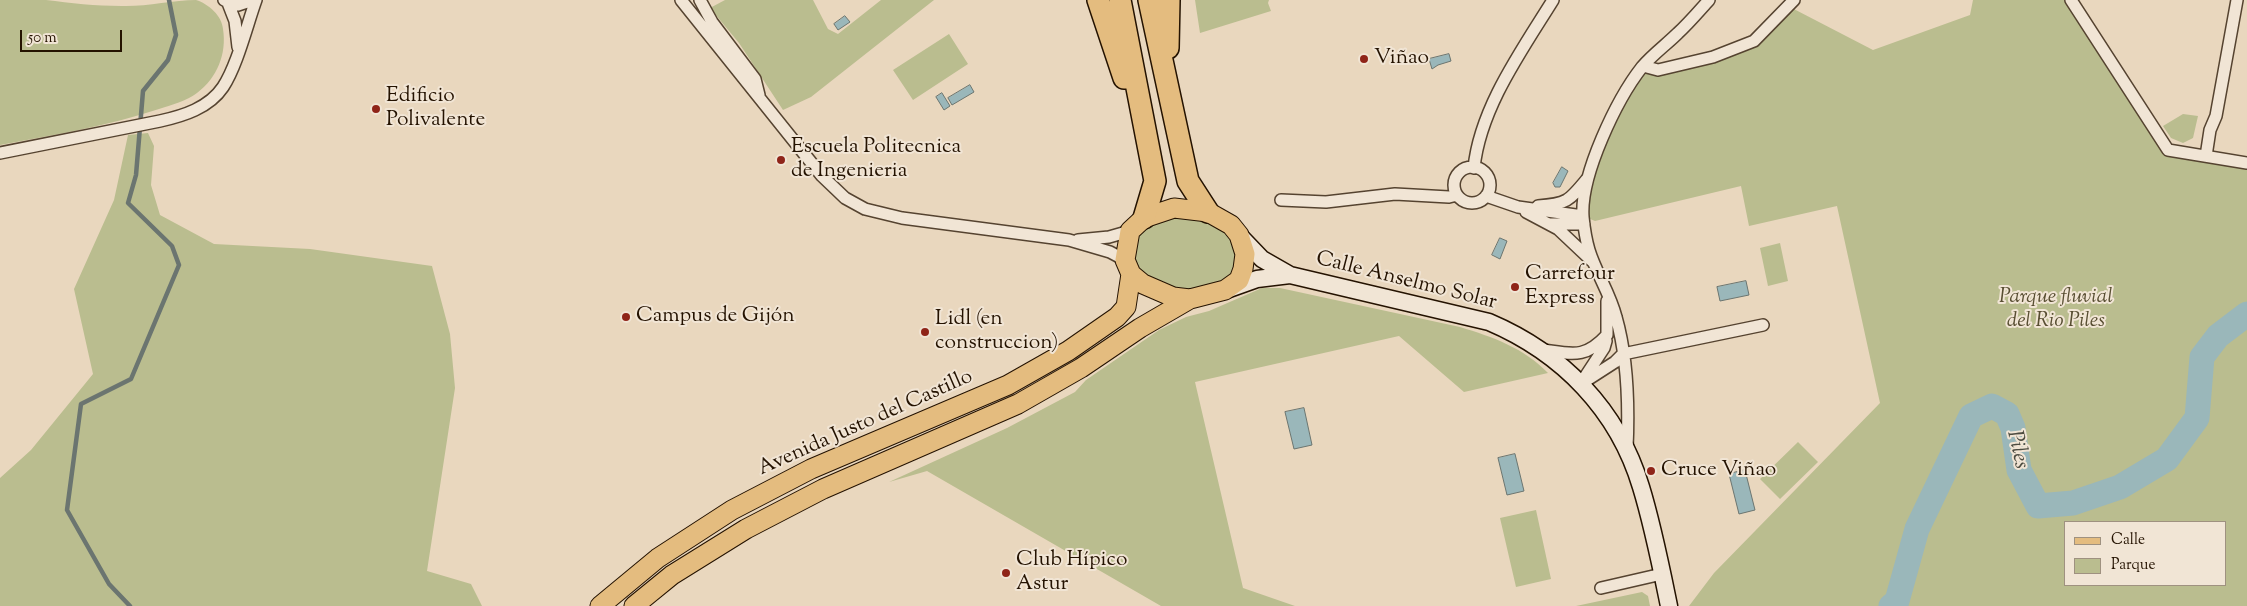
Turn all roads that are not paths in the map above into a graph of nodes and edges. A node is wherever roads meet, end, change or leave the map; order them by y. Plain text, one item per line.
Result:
1 (255, 0) edge
2 (682, 0) edge
3 (700, 0) edge
4 (1098, 0) edge
5 (1120, 0) edge
6 (1149, 0) edge
7 (1169, 0) edge
8 (1553, 0) edge
9 (1709, 0) edge
10 (2071, 0) edge
11 (2237, 0) edge
12 (226, 2) edge
13 (1791, 2) edge
14 (238, 51) junction
15 (1643, 66) junction
16 (1168, 91) junction
17 (760, 99) junction
18 (1146, 131) junction
19 (0, 153) edge
20 (2206, 156) junction
21 (2247, 163) edge
22 (1474, 168) junction
23 (1590, 176) junction
24 (1458, 195) junction
25 (1486, 196) junction
26 (1281, 200) dead end
27 (1518, 207) junction
28 (1208, 212) junction
29 (1584, 220) junction
30 (1548, 224) junction
31 (1137, 225) junction
32 (1239, 236) junction
33 (1069, 240) junction
34 (1596, 265) junction
35 (1128, 267) junction
36 (1290, 275) junction
37 (1606, 286) junction
38 (1225, 290) junction
39 (1190, 299) junction
40 (1763, 325) dead end
41 (1607, 335) junction
42 (1544, 350) junction
43 (1623, 354) junction
44 (1581, 383) junction
45 (1627, 450) junction
46 (1662, 574) junction
47 (1601, 588) dead end
48 (600, 606) edge
49 (634, 606) edge
50 (1670, 606) edge

1 - 12 street
1 - 14 street
2 - 17 street
3 - 17 street
4 - 18 highway
5 - 18 highway
6 - 16 highway
7 - 16 highway
8 - 22 street
9 - 15 street
10 - 20 street
11 - 20 street
12 - 14 street
13 - 15 street
14 - 19 street
15 - 23 street
16 - 28 highway
17 - 33 street
18 - 31 highway
20 - 21 street
22 - 24 street
22 - 25 street
23 - 27 street
23 - 29 street
24 - 25 street
24 - 26 street
25 - 27 street
27 - 29 street
27 - 30 street
28 - 31 main road
28 - 32 main road
29 - 30 street
29 - 34 street
30 - 34 street
31 - 33 street
31 - 35 main road
32 - 36 main road, Calle Anselmo Solar
32 - 38 main road
33 - 35 street
34 - 37 street
35 - 39 main road
35 - 48 main road, Avenida Justo del Castillo
36 - 38 main road, Calle Anselmo Solar
36 - 42 main road, Calle Anselmo Solar
37 - 41 street
37 - 43 street
38 - 39 main road
39 - 49 main road, Avenida Justo del Castillo
40 - 43 street
41 - 42 street
41 - 44 street
42 - 44 main road, Calle Anselmo Solar
43 - 44 street
43 - 45 street
44 - 45 main road, Calle Anselmo Solar
45 - 46 main road, Calle Anselmo Solar
46 - 47 street
46 - 50 main road, Calle Anselmo Solar

